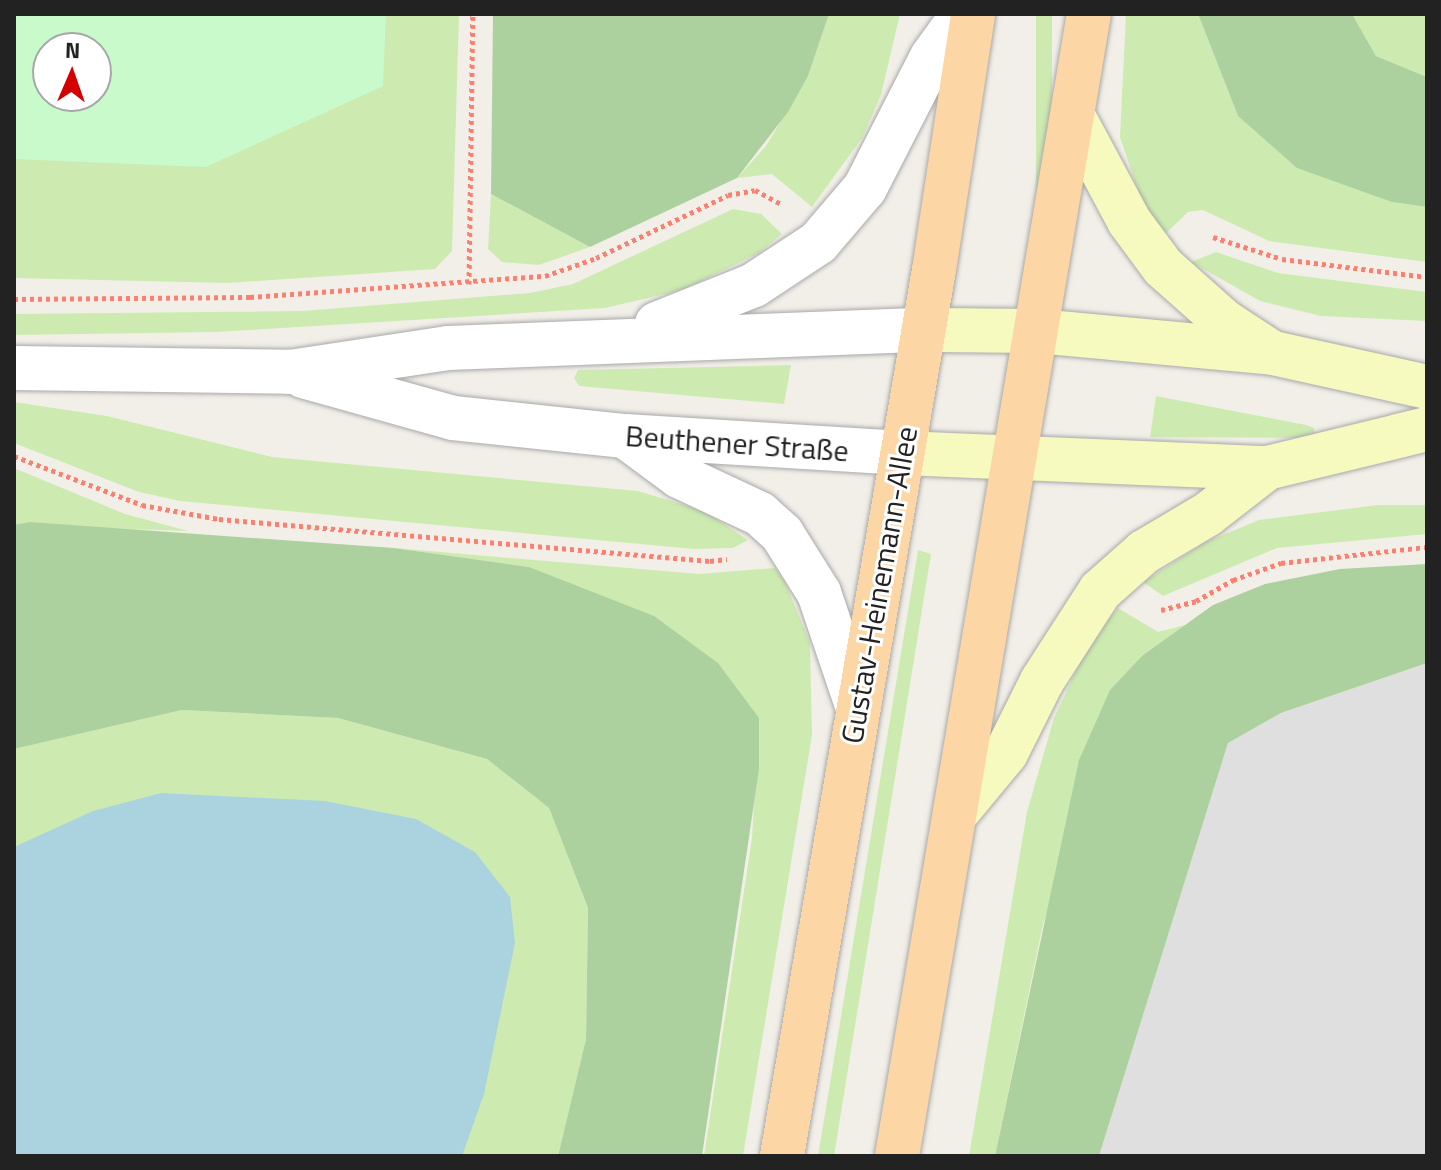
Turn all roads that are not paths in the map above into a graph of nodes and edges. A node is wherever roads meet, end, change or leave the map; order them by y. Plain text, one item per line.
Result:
1 (963, 14) edge
2 (973, 14) edge
3 (1089, 14) edge
4 (1073, 116) junction
5 (923, 330) junction
6 (1037, 331) junction
7 (609, 340) junction
8 (1273, 353) junction
9 (14, 368) edge
10 (290, 372) junction
11 (1427, 387) edge
12 (1427, 429) edge
13 (625, 436) junction
14 (902, 453) junction
15 (1017, 459) junction
16 (1267, 468) junction
17 (858, 708) junction
18 (958, 811) junction
19 (782, 1156) edge
20 (897, 1156) edge

1 - 7 street
2 - 5 main road, Gustav-Heinemann-Allee
3 - 4 main road
4 - 6 main road
4 - 8 main road
5 - 6 main road, Beuthener Straße
5 - 7 street, Beuthener Straße
5 - 14 main road, Gustav-Heinemann-Allee
6 - 8 main road, Beuthener Straße
6 - 15 main road
7 - 10 street, Beuthener Straße
8 - 11 main road, Beuthener Straße
9 - 10 street, Beuthener Straße
10 - 13 street, Beuthener Straße
12 - 16 main road, Beuthener Straße
13 - 14 street, Beuthener Straße
13 - 17 street
14 - 15 main road, Beuthener Straße
14 - 17 main road, Gustav-Heinemann-Allee
15 - 16 main road, Beuthener Straße
15 - 18 main road
16 - 18 main road
17 - 19 main road, Gustav-Heinemann-Allee
18 - 20 main road

